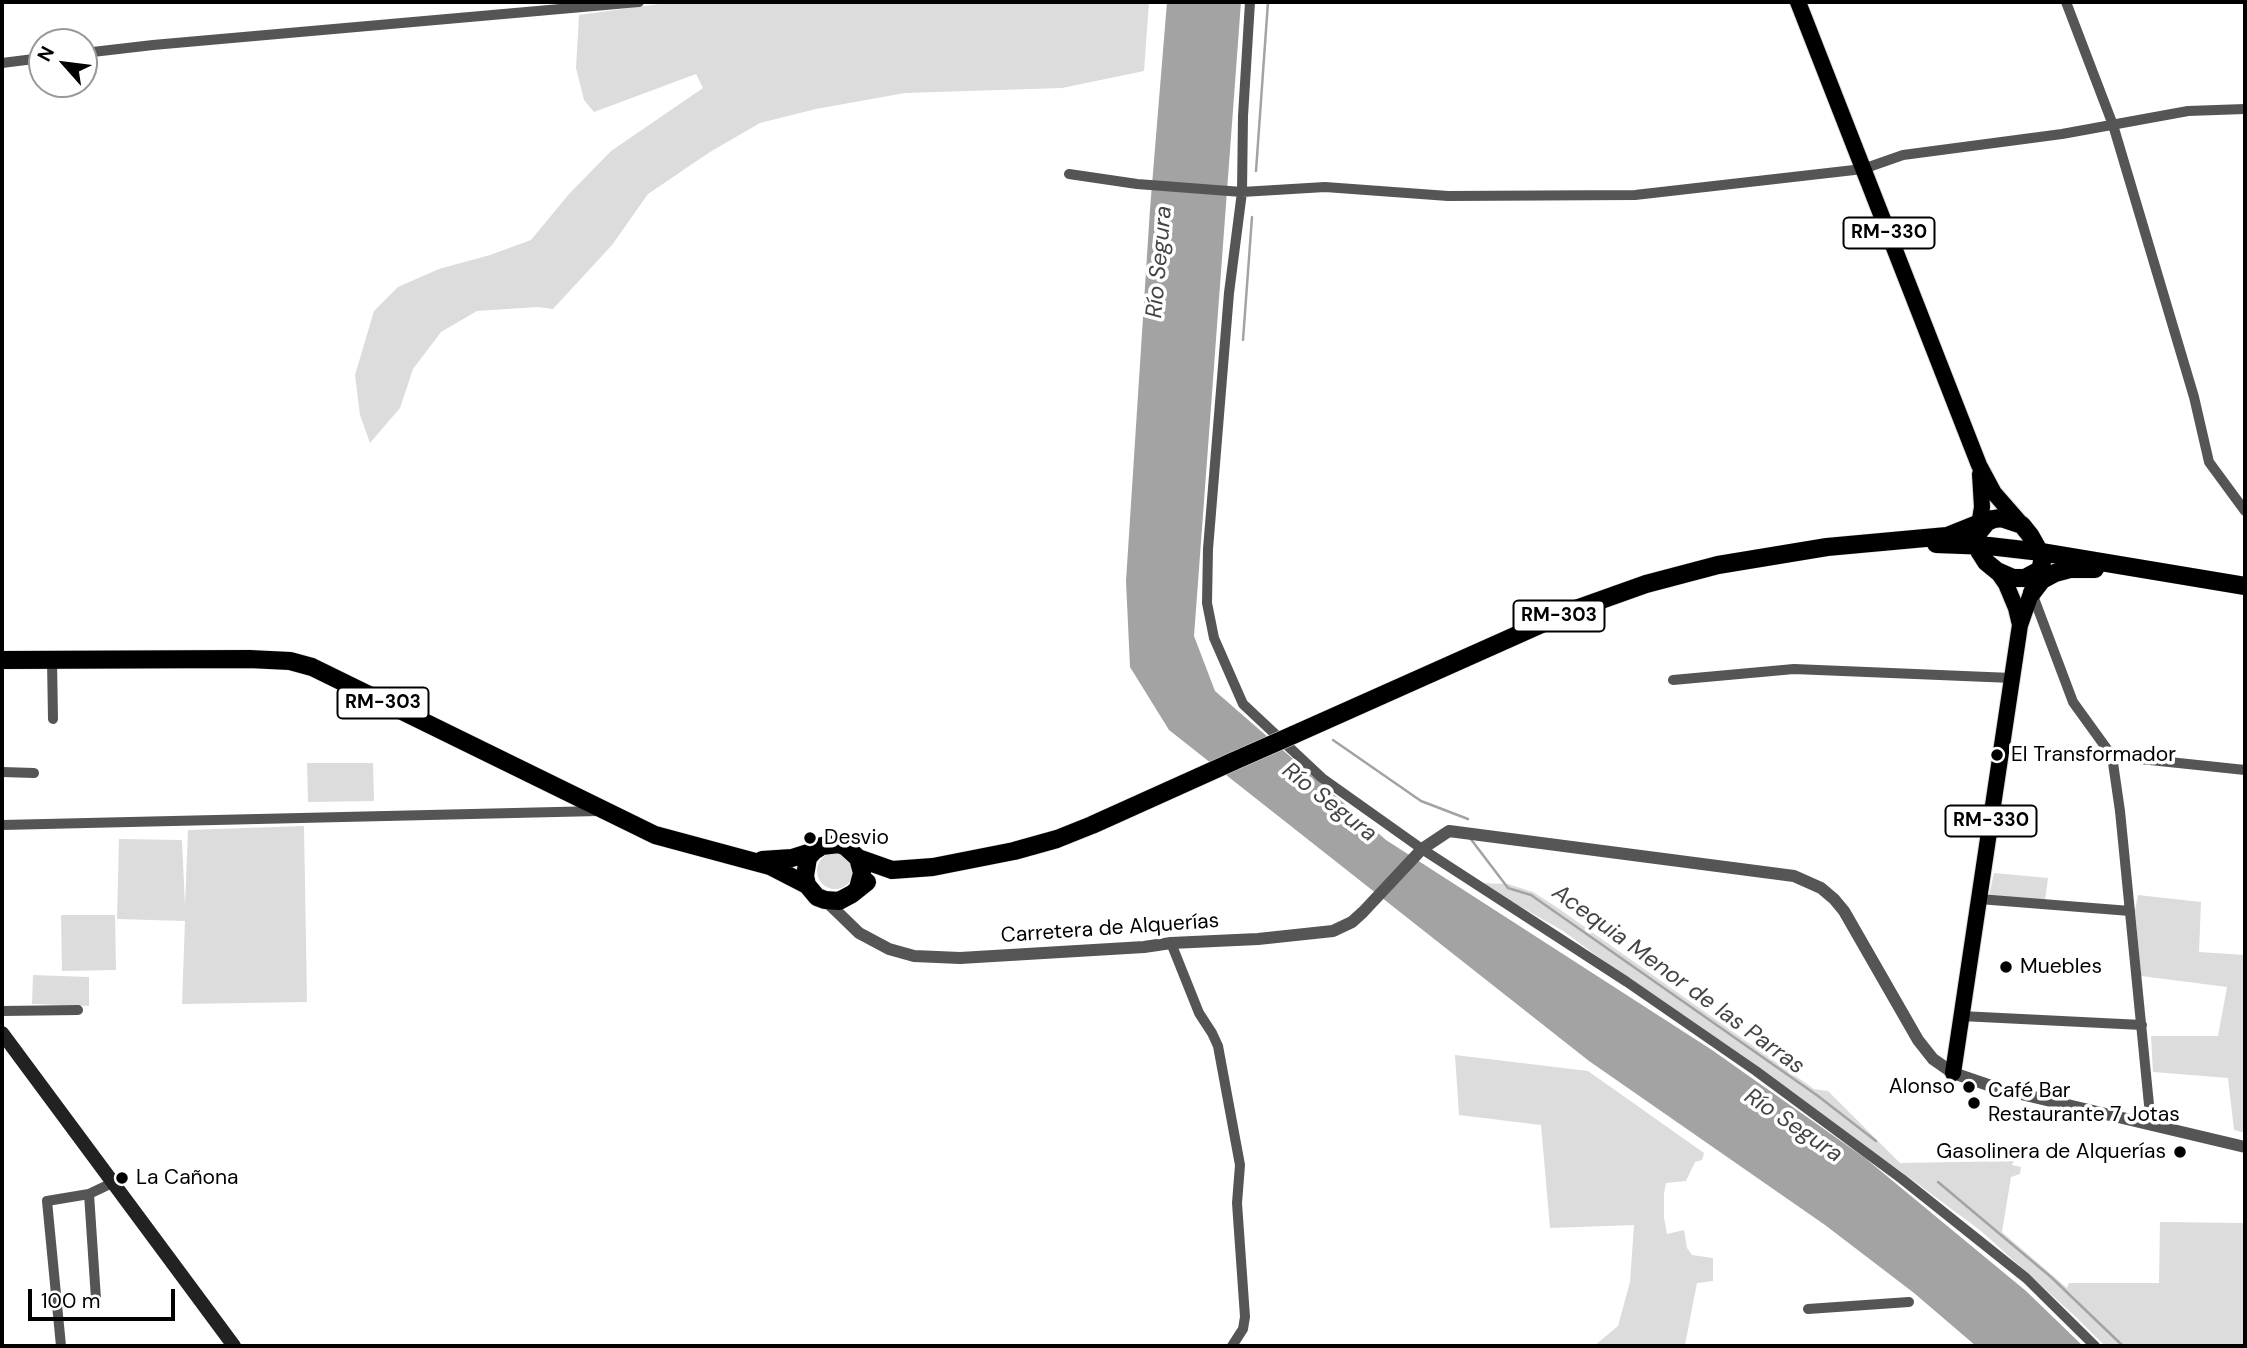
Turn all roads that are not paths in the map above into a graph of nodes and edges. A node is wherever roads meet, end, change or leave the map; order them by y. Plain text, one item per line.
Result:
1 (639, 2) edge
2 (1250, 2) edge
3 (1798, 2) edge
4 (2066, 2) edge
5 (98, 51) edge
6 (28, 60) edge
7 (2, 63) edge
8 (2245, 108) edge
9 (2113, 125) junction
10 (1864, 169) junction
11 (1069, 174) dead end
12 (1242, 192) junction
13 (1979, 465) junction
14 (2245, 512) edge
15 (2022, 525) junction
16 (1980, 526) junction
17 (1841, 546) junction
18 (1997, 571) junction
19 (2036, 574) junction
20 (2172, 574) junction
21 (2245, 586) edge
22 (2020, 625) junction
23 (2, 660) edge
24 (52, 660) junction
25 (2012, 678) junction
26 (1673, 680) dead end
27 (53, 719) dead end
28 (2112, 756) junction
29 (2245, 770) edge
30 (2, 772) edge
31 (34, 774) dead end
32 (606, 811) junction
33 (2, 825) edge
34 (1422, 849) junction
35 (814, 851) junction
36 (858, 858) junction
37 (741, 859) junction
38 (892, 870) junction
39 (807, 885) junction
40 (855, 891) junction
41 (825, 900) junction
42 (1979, 900) junction
43 (2130, 911) junction
44 (849, 925) junction
45 (1171, 943) junction
46 (78, 1010) dead end
47 (2, 1011) edge
48 (1961, 1016) junction
49 (2142, 1025) junction
50 (2, 1033) edge
51 (1953, 1073) junction
52 (2151, 1125) junction
53 (2245, 1147) edge
54 (112, 1183) junction
55 (89, 1194) junction
56 (96, 1299) dead end
57 (1909, 1301) dead end
58 (1808, 1309) dead end
59 (61, 1346) edge
60 (234, 1346) edge
61 (1232, 1346) edge
62 (2095, 1346) edge

1 - 5 street
2 - 12 street
3 - 10 main road, RM-330
4 - 9 street
6 - 7 street
8 - 9 street
9 - 10 street
9 - 14 street
10 - 12 street
10 - 13 main road, RM-330
11 - 12 street
12 - 34 street
13 - 15 main road
13 - 16 main road
15 - 16 highway
15 - 19 highway
15 - 20 highway
16 - 17 highway
16 - 18 highway
16 - 19 highway
17 - 18 highway
17 - 38 highway, RM-303, bridge
18 - 19 highway
18 - 22 main road
19 - 20 highway
19 - 20 highway
19 - 22 main road
19 - 28 street
20 - 21 highway
22 - 25 main road, RM-330
23 - 24 highway, RM-303
24 - 27 street
24 - 32 highway, RM-303
25 - 26 street
25 - 42 main road, RM-330
28 - 29 street
28 - 43 street
30 - 31 street
32 - 33 street
32 - 37 highway, RM-303
34 - 45 street, Carretera de Alquerías
34 - 51 street, Carretera de Alquerías
34 - 62 street
35 - 36 highway, RM-303
35 - 37 highway, RM-303
35 - 39 highway
36 - 38 highway, RM-303
36 - 40 highway
37 - 39 highway, RM-303
38 - 40 highway, RM-303
39 - 41 highway, RM-303
40 - 41 highway, RM-303
40 - 44 street
41 - 44 street, Carretera de Alquerías
42 - 43 street
42 - 48 main road, RM-330
43 - 49 street
44 - 45 street, Carretera de Alquerías
45 - 61 street
46 - 47 street
48 - 49 street
48 - 51 main road, RM-330
49 - 52 street
50 - 54 main road
51 - 52 street
52 - 53 street
54 - 55 street
54 - 60 main road
55 - 56 street
55 - 59 street
57 - 58 street

